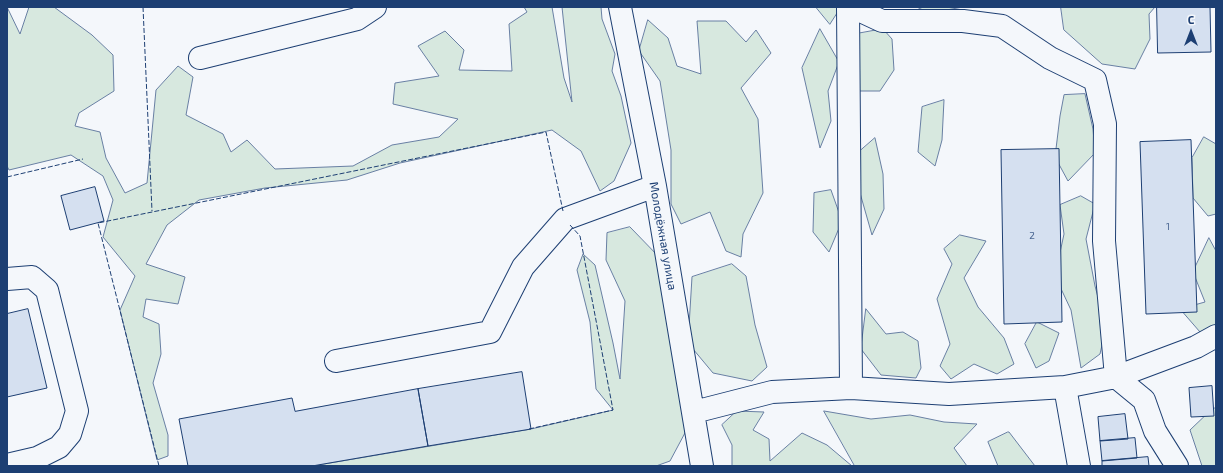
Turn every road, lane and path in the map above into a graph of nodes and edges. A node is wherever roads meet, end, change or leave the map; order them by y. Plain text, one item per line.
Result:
1 (375, 7) edge
2 (620, 7) edge
3 (848, 7) edge
4 (852, 7) edge
5 (200, 58) dead end
6 (655, 186) junction
7 (7, 279) edge
8 (1216, 336) edge
9 (336, 361) dead end
10 (1116, 377) junction
11 (1065, 387) junction
12 (851, 388) junction
13 (694, 412) junction
14 (7, 465) edge
15 (702, 466) edge
16 (1079, 466) edge
17 (1177, 466) edge

1 - 5 street
2 - 6 street, Молодёжная улица
3 - 12 street
4 - 10 street
6 - 9 street
6 - 13 street, Молодёжная улица
7 - 14 street
8 - 10 street
10 - 11 street
10 - 17 street
11 - 12 street
11 - 16 street
12 - 13 street
13 - 15 street, Молодёжная улица

